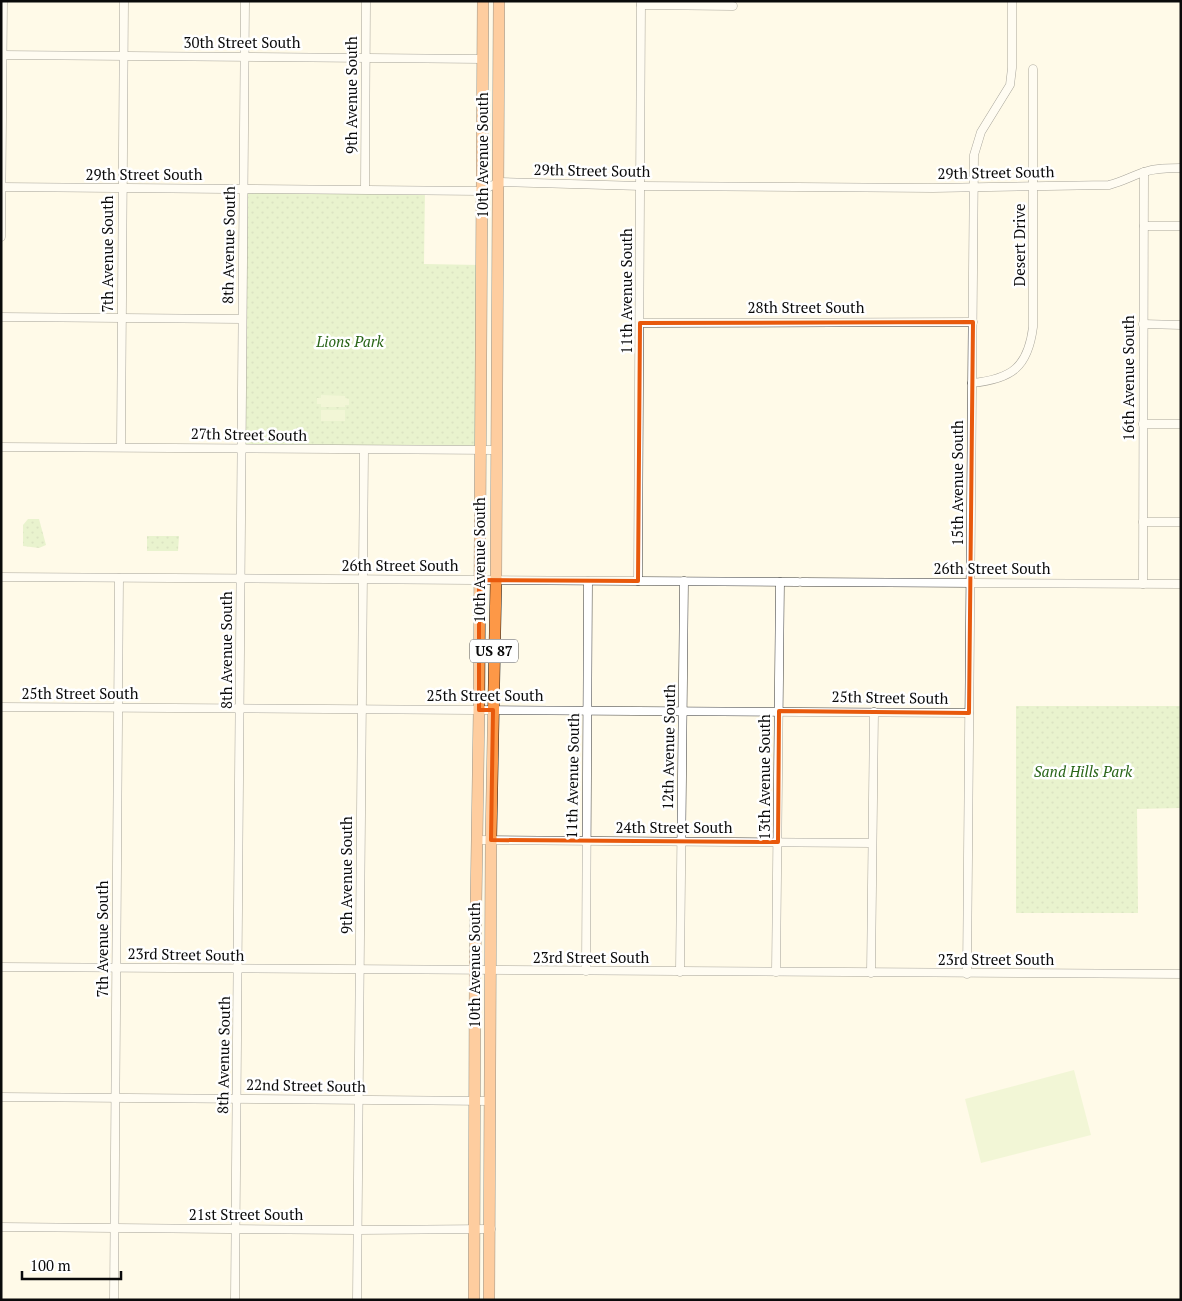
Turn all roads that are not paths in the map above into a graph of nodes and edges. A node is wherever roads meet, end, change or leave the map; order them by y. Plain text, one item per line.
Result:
1 (3, 1) edge
2 (124, 1) edge
3 (245, 1) edge
4 (366, 1) edge
5 (483, 1) edge
6 (499, 1) edge
7 (1012, 1) edge
8 (641, 3) edge
9 (733, 6) dead end
10 (2, 55) edge
11 (123, 56) junction
12 (245, 57) junction
13 (365, 58) junction
14 (483, 59) junction
15 (1033, 69) dead end
16 (1181, 168) edge
17 (1144, 172) junction
18 (499, 182) junction
19 (1034, 185) junction
20 (641, 186) junction
21 (974, 186) junction
22 (2, 187) edge
23 (122, 188) junction
24 (244, 189) junction
25 (365, 189) junction
26 (481, 191) junction
27 (1144, 226) junction
28 (1181, 226) edge
29 (1, 237) edge
30 (1, 317) edge
31 (122, 318) junction
32 (242, 319) junction
33 (973, 322) junction
34 (640, 323) junction
35 (1143, 324) junction
36 (1181, 325) edge
37 (972, 383) junction
38 (1143, 424) junction
39 (1181, 424) edge
40 (1, 447) edge
41 (121, 447) junction
42 (242, 449) junction
43 (364, 450) junction
44 (495, 450) junction
45 (480, 451) junction
46 (1143, 522) junction
47 (1181, 522) edge
48 (1, 577) edge
49 (119, 578) junction
50 (241, 579) junction
51 (363, 580) junction
52 (480, 580) junction
53 (496, 580) junction
54 (588, 581) junction
55 (638, 581) junction
56 (684, 581) junction
57 (780, 582) junction
58 (970, 583) junction
59 (1143, 584) junction
60 (1181, 584) edge
61 (1, 707) edge
62 (118, 708) junction
63 (241, 709) junction
64 (362, 710) junction
65 (479, 710) junction
66 (493, 710) junction
67 (587, 710) junction
68 (779, 711) junction
69 (684, 712) junction
70 (874, 712) junction
71 (969, 713) junction
72 (476, 840) junction
73 (491, 840) junction
74 (586, 841) junction
75 (682, 841) junction
76 (778, 842) junction
77 (872, 843) junction
78 (1, 967) edge
79 (117, 968) junction
80 (239, 970) junction
81 (360, 970) junction
82 (475, 970) junction
83 (490, 970) junction
84 (586, 971) junction
85 (680, 972) junction
86 (776, 972) junction
87 (871, 973) junction
88 (967, 974) junction
89 (1181, 974) edge
90 (1, 1097) edge
91 (116, 1098) junction
92 (237, 1098) junction
93 (358, 1101) junction
94 (475, 1101) junction
95 (490, 1101) junction
96 (1, 1227) edge
97 (115, 1228) junction
98 (235, 1229) junction
99 (475, 1229) junction
100 (490, 1229) junction
101 (357, 1230) junction
102 (114, 1300) edge
103 (235, 1300) edge
104 (356, 1300) edge
105 (474, 1300) edge
106 (489, 1300) edge

1 - 10 street
2 - 11 street, 7th Avenue South
3 - 12 street, 8th Avenue South
4 - 13 street, 9th Avenue South
5 - 14 highway, 10th Avenue South / US 87
6 - 18 highway, 10th Avenue South / US 87
7 - 21 street, 15th Avenue South
8 - 9 street
8 - 20 street, 11th Avenue South
10 - 11 street, 30th Street South
10 - 22 street
11 - 12 street, 30th Street South
11 - 23 street, 7th Avenue South
12 - 13 street, 30th Street South
12 - 24 street, 8th Avenue South
13 - 14 street, 30th Street South
13 - 25 street, 9th Avenue South
14 - 26 highway, 10th Avenue South / US 87
15 - 19 street, Desert Drive
16 - 17 street, 29th Street South
17 - 19 street, 29th Street South
17 - 27 street, 16th Avenue South
18 - 20 street, 29th Street South
18 - 26 street, 29th Street South
18 - 44 highway, 10th Avenue South / US 87
19 - 21 street, 29th Street South
19 - 37 street, Desert Drive
20 - 21 street, 29th Street South
20 - 34 street, 11th Avenue South
21 - 33 street, 15th Avenue South
22 - 23 street, 29th Street South
22 - 29 street
23 - 24 street, 29th Street South
23 - 31 street, 7th Avenue South
24 - 25 street, 29th Street South
24 - 32 street, 8th Avenue South
25 - 26 street, 29th Street South
26 - 45 highway, 10th Avenue South / US 87
27 - 28 street
27 - 35 street, 16th Avenue South
30 - 31 street
31 - 32 street
31 - 41 street, 7th Avenue South
32 - 42 street, 8th Avenue South
33 - 34 street, 28th Street South
33 - 37 street, 15th Avenue South
34 - 55 street, 11th Avenue South
35 - 36 street
35 - 38 street, 16th Avenue South
37 - 58 street, 15th Avenue South
38 - 39 street
38 - 46 street, 16th Avenue South
40 - 41 street, 27th Street South
41 - 42 street, 27th Street South
42 - 43 street, 27th Street South
42 - 50 street, 8th Avenue South
43 - 45 street, 27th Street South
43 - 51 street, 9th Avenue South
44 - 45 street, 27th Street South
44 - 53 highway, 10th Avenue South / US 87
45 - 52 highway, 10th Avenue South / US 87
46 - 47 street
46 - 59 street, 16th Avenue South
48 - 49 street, 26th Street South
49 - 50 street, 26th Street South
49 - 62 street, 7th Avenue South
50 - 51 street, 26th Street South
50 - 63 street, 8th Avenue South
51 - 52 street, 26th Street South
51 - 64 street, 9th Avenue South
52 - 53 street, 26th Street South
52 - 65 highway, 10th Avenue South / US 87
53 - 54 street, 26th Street South
53 - 66 highway, 10th Avenue South / US 87
54 - 55 street, 26th Street South
54 - 67 street, 11th Avenue South
55 - 56 street, 26th Street South
56 - 57 street, 26th Street South
56 - 69 street, 12th Avenue South
57 - 58 street, 26th Street South
57 - 68 street, 13th Avenue South
58 - 59 street, 26th Street South
58 - 71 street, 15th Avenue South
59 - 60 street, 26th Street South
61 - 62 street, 25th Street South
62 - 63 street, 25th Street South
62 - 79 street, 7th Avenue South
63 - 64 street, 25th Street South
63 - 80 street, 8th Avenue South
64 - 65 street, 25th Street South
64 - 81 street, 9th Avenue South
65 - 66 street, 25th Street South
65 - 72 highway, 10th Avenue South / US 87
66 - 67 street, 25th Street South
66 - 73 highway, 10th Avenue South / US 87
67 - 69 street, 25th Street South
67 - 74 street, 11th Avenue South
68 - 69 street, 25th Street South
68 - 70 street, 25th Street South
68 - 76 street, 13th Avenue South
69 - 75 street, 12th Avenue South
70 - 71 street, 25th Street South
70 - 77 street
71 - 88 street, 15th Avenue South
72 - 73 street, 24th Street South
72 - 82 highway, 10th Avenue South / US 87
73 - 74 street, 24th Street South
73 - 83 highway, 10th Avenue South / US 87
74 - 75 street, 24th Street South
74 - 84 street, 11th Avenue South
75 - 76 street, 24th Street South
75 - 85 street, 12th Avenue South
76 - 77 street, 24th Street South
76 - 86 street, 13th Avenue South
77 - 87 street
78 - 79 street, 23rd Street South
79 - 80 street, 23rd Street South
79 - 91 street, 7th Avenue South
80 - 81 street, 23rd Street South
80 - 92 street, 8th Avenue South
81 - 82 street, 23rd Street South
81 - 93 street, 9th Avenue South
82 - 83 street, 23rd Street South
82 - 94 highway, 10th Avenue South / US 87
83 - 84 street, 23rd Street South
83 - 95 highway, 10th Avenue South / US 87
84 - 85 street, 23rd Street South
85 - 86 street, 23rd Street South
86 - 87 street, 23rd Street South
87 - 88 street, 23rd Street South
88 - 89 street, 23rd Street South
90 - 91 street, 22nd Street South
91 - 92 street, 22nd Street South
91 - 97 street, 7th Avenue South
92 - 93 street, 22nd Street South
92 - 98 street, 8th Avenue South
93 - 94 street, 22nd Street South
93 - 101 street, 9th Avenue South
94 - 95 street, 22nd Street South
94 - 99 highway, 10th Avenue South / US 87
95 - 100 highway, 10th Avenue South / US 87
96 - 97 street, 21st Street South
97 - 98 street, 21st Street South
97 - 102 street, 7th Avenue South
98 - 101 street, 21st Street South
98 - 103 street, 8th Avenue South
99 - 100 street, 21st Street South
99 - 101 street, 21st Street South
99 - 105 highway, 10th Avenue South / US 87
100 - 106 highway, 10th Avenue South / US 87
101 - 104 street, 9th Avenue South

